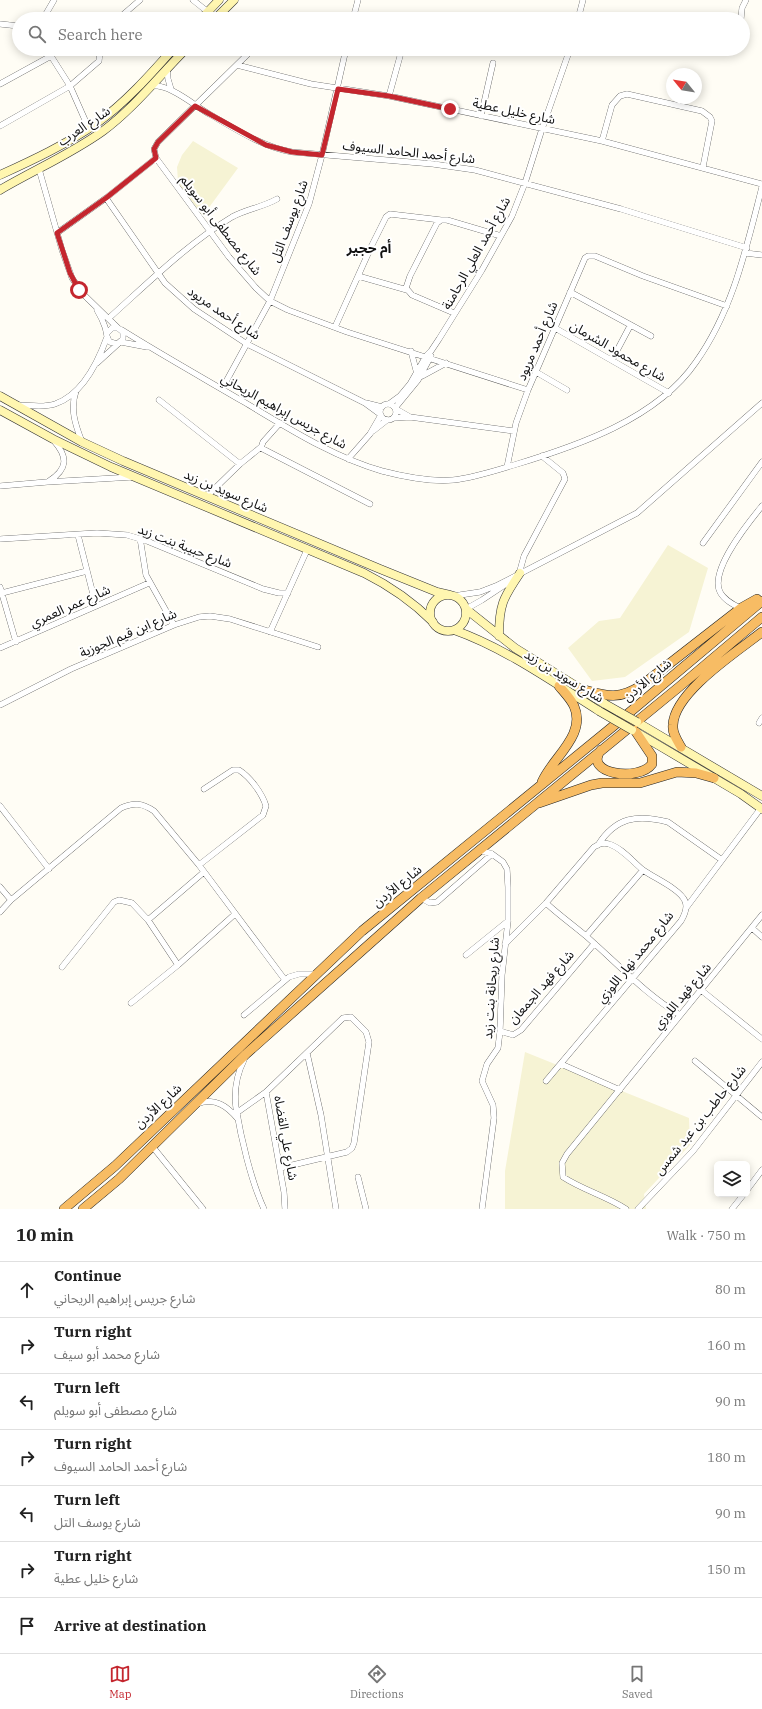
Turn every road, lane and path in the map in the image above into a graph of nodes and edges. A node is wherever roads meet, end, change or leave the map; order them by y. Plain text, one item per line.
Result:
1 (54, 0) edge
2 (140, 0) edge
3 (193, 0) edge
4 (219, 0) edge
5 (234, 0) edge
6 (358, 0) edge
7 (583, 0) edge
8 (743, 1) edge
9 (46, 12) edge
10 (126, 12) edge
11 (208, 12) joint
12 (222, 12) edge
13 (355, 12) edge
14 (580, 12) edge
15 (742, 12) edge
16 (0, 24) edge
17 (12, 25) edge
18 (52, 56) joint
19 (99, 56) edge
20 (166, 56) edge
21 (179, 56) edge
22 (246, 56) edge
23 (345, 56) edge
24 (400, 56) edge
25 (568, 56) edge
26 (493, 64) dead end
27 (237, 65) junction
28 (167, 68) junction
29 (0, 84) edge
30 (70, 86) junction
31 (150, 86) junction
32 (171, 89) junction
33 (338, 89) junction
34 (389, 96) junction
35 (195, 106) junction
36 (481, 116) junction
37 (0, 126) edge
38 (542, 128) junction
39 (88, 129) junction
40 (602, 141) junction
41 (322, 155) junction
42 (156, 158) junction
43 (703, 167) junction
44 (39, 169) junction
45 (0, 175) edge
46 (525, 183) junction
47 (762, 184) edge
48 (762, 187) edge
49 (0, 190) edge
50 (106, 198) junction
51 (278, 199) dead end
52 (441, 220) junction
53 (210, 232) junction
54 (57, 233) junction
55 (501, 236) junction
56 (746, 250) junction
57 (762, 255) edge
58 (158, 274) junction
59 (358, 276) junction
60 (407, 290) junction
61 (570, 292) junction
62 (270, 301) junction
63 (94, 306) junction
64 (727, 306) junction
65 (454, 313) junction
66 (108, 318) junction
67 (630, 326) junction
68 (335, 328) junction
69 (556, 328) junction
70 (120, 329) junction
71 (107, 335) junction
72 (651, 336) dead end
73 (120, 343) junction
74 (247, 344) junction
75 (151, 348) junction
76 (411, 351) junction
77 (428, 357) junction
78 (612, 360) junction
79 (446, 362) junction
80 (94, 366) junction
81 (536, 372) junction
82 (419, 375) junction
83 (222, 389) junction
84 (76, 390) junction
85 (528, 390) junction
86 (567, 390) dead end
87 (669, 393) junction
88 (0, 396) edge
89 (159, 400) dead end
90 (365, 403) junction
91 (762, 403) edge
92 (389, 404) junction
93 (15, 405) junction
94 (382, 407) junction
95 (396, 409) junction
96 (0, 410) edge
97 (380, 414) junction
98 (410, 417) junction
99 (394, 418) junction
100 (387, 420) junction
101 (280, 423) junction
102 (514, 431) junction
103 (370, 434) junction
104 (53, 439) junction
105 (82, 442) junction
106 (261, 447) junction
107 (542, 456) junction
108 (348, 459) junction
109 (762, 462) edge
110 (240, 464) junction
111 (507, 467) junction
112 (134, 477) junction
113 (47, 482) junction
114 (0, 486) edge
115 (207, 496) junction
116 (370, 504) dead end
117 (762, 506) edge
118 (78, 535) junction
119 (140, 538) junction
120 (0, 539) edge
121 (703, 543) dead end
122 (307, 550) junction
123 (87, 571) junction
124 (520, 573) junction
125 (149, 583) junction
126 (1, 590) edge
127 (288, 593) junction
128 (451, 595) junction
129 (762, 596) edge
130 (762, 601) edge
131 (96, 606) junction
132 (466, 609) junction
133 (745, 610) junction
134 (762, 617) edge
135 (433, 622) junction
136 (174, 625) junction
137 (454, 630) junction
138 (270, 632) junction
139 (762, 632) edge
140 (499, 636) junction
141 (16, 642) junction
142 (318, 647) dead end
143 (0, 648) edge
144 (559, 686) junction
145 (580, 689) junction
146 (0, 705) edge
147 (634, 731) junction
148 (681, 748) junction
149 (602, 749) junction
150 (714, 778) junction
151 (541, 785) junction
152 (204, 789) dead end
153 (762, 796) edge
154 (534, 805) junction
155 (0, 806) edge
156 (762, 808) edge
157 (598, 845) junction
158 (479, 850) junction
159 (492, 854) junction
160 (722, 860) junction
161 (199, 865) junction
162 (49, 869) junction
163 (643, 870) junction
164 (204, 872) junction
165 (0, 887) edge
166 (421, 898) junction
167 (11, 900) junction
168 (546, 903) junction
169 (686, 908) junction
170 (0, 912) edge
171 (235, 914) junction
172 (762, 915) edge
173 (148, 920) junction
174 (508, 921) junction
175 (752, 928) junction
176 (586, 936) junction
177 (762, 937) edge
178 (505, 944) junction
179 (594, 944) junction
180 (466, 955) dead end
181 (178, 966) junction
182 (62, 967) dead end
183 (315, 974) junction
184 (632, 978) junction
185 (285, 980) junction
186 (701, 990) junction
187 (131, 1003) dead end
188 (244, 1014) dead end
189 (680, 1015) junction
190 (500, 1031) junction
191 (762, 1040) edge
192 (307, 1053) junction
193 (246, 1054) junction
194 (695, 1061) dead end
195 (762, 1062) edge
196 (561, 1064) junction
197 (546, 1081) dead end
198 (620, 1090) junction
199 (266, 1092) junction
200 (735, 1095) junction
201 (196, 1104) junction
202 (237, 1115) junction
203 (762, 1117) edge
204 (152, 1146) junction
205 (327, 1158) junction
206 (280, 1168) junction
207 (762, 1170) edge
208 (358, 1177) dead end
209 (760, 1178) edge
210 (750, 1187) edge
211 (742, 1197) edge
212 (64, 1209) edge
213 (83, 1209) edge
214 (203, 1209) edge
215 (264, 1209) edge
216 (285, 1209) edge
217 (336, 1209) edge
218 (366, 1209) edge
219 (482, 1209) edge
220 (626, 1209) edge
221 (638, 1209) edge
222 (732, 1209) edge

1 - 9 street
2 - 10 street
3 - 11 street
4 - 11 main road
5 - 12 main road
6 - 13 street
7 - 14 street
8 - 15 street
16 - 17 street
18 - 29 street
18 - 30 street
19 - 30 street
20 - 39 main road, شارع العرب
21 - 28 main road, شارع العرب
22 - 27 street
23 - 33 street, شارع يوسف التل
24 - 34 street
25 - 38 street, شارع أحمد العلي الرحامنة
26 - 36 street
27 - 33 street, شارع خليل عطية
27 - 35 street
28 - 31 main road, شارع العرب
28 - 32 street
30 - 37 street
30 - 39 street
31 - 32 street, شارع أحمد الحامد السيوف
31 - 44 main road, شارع العرب
32 - 35 street, شارع أحمد الحامد السيوف
33 - 34 street, شارع خليل عطية
33 - 41 street, شارع يوسف التل
34 - 36 street, شارع خليل عطية
35 - 41 street, شارع أحمد الحامد السيوف
35 - 42 street
36 - 38 street, شارع خليل عطية
38 - 40 street, شارع خليل عطية
38 - 46 street, شارع أحمد العلي الرحامنة
39 - 45 main road, شارع العرب
40 - 43 street, شارع خليل عطية
40 - 43 street
41 - 46 street, شارع أحمد الحامد السيوف
41 - 62 street, شارع يوسف التل
42 - 50 street
42 - 53 street, شارع مصطفى أبو سويلم
43 - 47 street, شارع خليل عطية
44 - 49 main road, شارع العرب
44 - 54 street, شارع جريس إبراهيم الريحاني
46 - 55 street, شارع أحمد العلي الرحامنة
46 - 56 street, شارع أحمد الحامد السيوف
48 - 56 street, شارع جريس إبراهيم الريحاني
50 - 54 street
50 - 58 street, شارع أحمد مريود
51 - 53 street
52 - 55 street
52 - 59 street
52 - 60 street
53 - 58 street
53 - 62 street, شارع مصطفى أبو سويلم
54 - 63 street, شارع جريس إبراهيم الريحاني
55 - 65 street, شارع أحمد العلي الرحامنة
56 - 57 street, شارع أحمد الحامد السيوف
56 - 64 street, شارع جريس إبراهيم الريحاني
58 - 66 street
58 - 74 street, شارع أحمد مريود
59 - 60 street
59 - 68 street
60 - 65 street
61 - 64 street, شارع أحمد مريود
61 - 67 street
61 - 69 street, شارع أحمد مريود
62 - 68 street, شارع مصطفى أبو سويلم
62 - 74 street, شارع يوسف التل
63 - 66 street, شارع جريس إبراهيم الريحاني
63 - 71 street, شارع جريس إبراهيم الريحاني
64 - 87 street, شارع جريس إبراهيم الريحاني
65 - 77 street, شارع أحمد العلي الرحامنة
66 - 70 street, شارع جريس إبراهيم الريحاني
67 - 72 street
67 - 78 street
68 - 76 street, شارع مصطفى أبو سويلم
69 - 78 street, شارع محمود الشرمان
69 - 81 street, شارع أحمد مريود
70 - 71 street
70 - 73 street
70 - 75 street, شارع جريس إبراهيم الريحاني
71 - 73 street
71 - 80 street
73 - 75 street, شارع جريس إبراهيم الريحاني
73 - 80 street
74 - 83 street, شارع يوسف التل
74 - 90 street, شارع أحمد مريود
75 - 83 street, شارع جريس إبراهيم الريحاني
76 - 77 street, شارع مصطفى أبو سويلم
76 - 82 street
77 - 79 street, شارع مصطفى أبو سويلم
77 - 82 street, شارع أحمد العلي الرحامنة
78 - 87 street, شارع محمود الشرمان
79 - 82 street, شارع أحمد العلي الرحامنة
79 - 85 street, شارع مصطفى أبو سويلم
80 - 84 street
81 - 85 street, شارع أحمد مريود
81 - 86 street
82 - 92 street, شارع أحمد العلي الرحامنة
82 - 95 street, شارع أحمد العلي الرحامنة
83 - 101 street, شارع جريس إبراهيم الريحاني
84 - 93 street
84 - 105 street
85 - 102 street, شارع أحمد مريود
87 - 107 street, شارع جريس إبراهيم الريحاني
88 - 93 main road, شارع سويد بن زيد
89 - 110 street
90 - 94 street, شارع أحمد مريود
90 - 97 street, شارع أحمد مريود
91 - 124 street
92 - 94 street
92 - 95 street
93 - 105 main road, شارع سويد بن زيد
94 - 97 street
95 - 98 street
95 - 99 street
96 - 104 main road, شارع سويد بن زيد
97 - 100 street
97 - 103 street
98 - 99 street
98 - 102 street
99 - 100 street
100 - 103 street
101 - 106 street
101 - 108 street, شارع جريس إبراهيم الريحاني
102 - 111 street, شارع أحمد مريود
103 - 108 street
104 - 112 main road, شارع سويد بن زيد
104 - 113 street
105 - 115 main road, شارع سويد بن زيد
106 - 110 street
106 - 116 street
107 - 111 street, شارع جريس إبراهيم الريحاني
107 - 124 street
108 - 111 street, شارع جريس إبراهيم الريحاني
109 - 121 street
110 - 115 street
112 - 113 street
112 - 122 main road, شارع سويد بن زيد
113 - 114 street
115 - 128 main road, شارع سويد بن زيد
117 - 133 street
118 - 119 street, شارع حبيبة بنت زيد
118 - 120 street, شارع حبيبة بنت زيد
118 - 123 street
119 - 125 street
119 - 127 street, شارع حبيبة بنت زيد
122 - 127 street
122 - 135 main road, شارع سويد بن زيد
123 - 126 street
123 - 131 street
124 - 128 street
124 - 132 street
124 - 140 main road
125 - 131 street, شارع عمر العمري
125 - 136 street
126 - 141 street
127 - 138 street
128 - 132 main road
128 - 135 main road
129 - 133 highway
130 - 133 highway, شارع الأردن
131 - 141 street, شارع عمر العمري
132 - 137 main road
132 - 140 main road, شارع سويد بن زيد
133 - 145 highway
133 - 151 highway, شارع الأردن
134 - 149 highway, شارع الأردن
135 - 137 main road
136 - 138 street, شارع ابن قيم الجوزية
136 - 146 street, شارع ابن قيم الجوزية
137 - 144 main road, شارع سويد بن زيد
138 - 142 street, شارع ابن قيم الجوزية
139 - 148 highway
140 - 145 main road, شارع سويد بن زيد
141 - 143 street, شارع عمر العمري
144 - 147 main road, شارع سويد بن زيد, bridge
144 - 151 highway
145 - 148 main road, شارع سويد بن زيد, bridge
147 - 149 highway
147 - 150 main road, شارع سويد بن زيد
148 - 153 main road, شارع سويد بن زيد
149 - 154 highway, شارع الأردن
150 - 154 highway
150 - 156 main road, شارع سويد بن زيد
151 - 183 highway, شارع الأردن
152 - 161 street
154 - 158 highway, شارع الأردن
155 - 162 street
156 - 160 street
157 - 160 street
157 - 163 street, شارع محمد نهار اللوزي
157 - 168 street
158 - 159 street, شارع ريحانة بنت زيد
158 - 166 highway, شارع الأردن
159 - 166 street
159 - 174 street, شارع ريحانة بنت زيد
160 - 169 street
161 - 162 street
161 - 164 street
162 - 167 street
163 - 169 street, شارع محمد نهار اللوزي
163 - 176 street
164 - 171 street
164 - 173 street
165 - 167 street
166 - 193 highway, شارع الأردن
167 - 170 street
168 - 176 street
168 - 178 street
169 - 184 street, شارع محمد نهار اللوزي
171 - 181 street
171 - 185 street
172 - 175 street, شارع فهد اللوزي
173 - 181 street
173 - 182 street
174 - 178 street, شارع ريحانة بنت زيد
174 - 180 street
175 - 177 street
175 - 186 street, شارع فهد اللوزي
176 - 179 street
178 - 190 street, شارع ريحانة بنت زيد
179 - 184 street
179 - 190 street, شارع فهد الجمعان
181 - 187 street
183 - 185 street
183 - 212 highway, شارع الأردن
184 - 189 street
184 - 196 street, شارع محمد نهار اللوزي
185 - 188 street
186 - 189 street, شارع فهد اللوزي
186 - 191 street
189 - 198 street, شارع فهد اللوزي
190 - 219 street, شارع ريحانة بنت زيد
192 - 199 street, شارع علي القضاه
192 - 205 street
192 - 205 street, شارع علي القضاه
193 - 201 highway, شارع الأردن
193 - 202 street
194 - 200 street
195 - 200 street, شارع حاطب بن عبد شمس
196 - 197 street, شارع محمد نهار اللوزي
196 - 198 street
198 - 220 street, شارع فهد اللوزي
199 - 202 street
199 - 206 street, شارع علي القضاه
200 - 203 street
200 - 221 street, شارع حاطب بن عبد شمس
201 - 202 street
201 - 204 highway, شارع الأردن
202 - 215 street
204 - 213 highway, شارع الأردن
204 - 214 street
205 - 206 street
205 - 217 street
206 - 216 street, شارع علي القضاه
207 - 209 street
208 - 218 street
209 - 210 street
211 - 222 street

